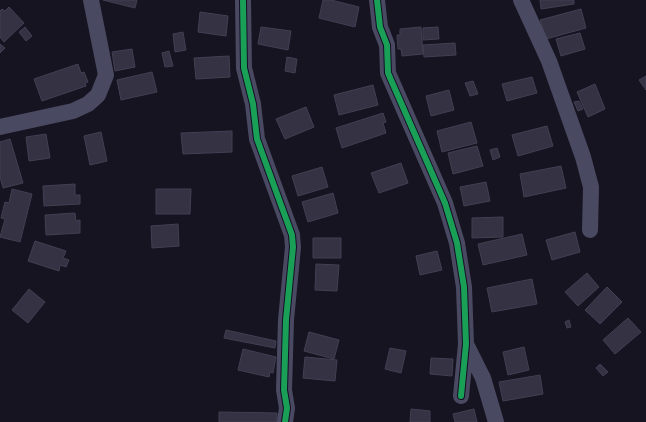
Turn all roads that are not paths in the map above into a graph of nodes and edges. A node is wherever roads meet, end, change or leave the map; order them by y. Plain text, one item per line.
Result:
1 (91, 0) edge
2 (243, 0) edge
3 (377, 0) edge
4 (521, 0) edge
5 (0, 126) edge
6 (590, 230) dead end
7 (466, 344) junction
8 (461, 396) dead end
9 (285, 422) edge
10 (496, 422) edge

1 - 5 street
2 - 9 street
3 - 7 street
4 - 6 street
7 - 8 street
7 - 10 street

